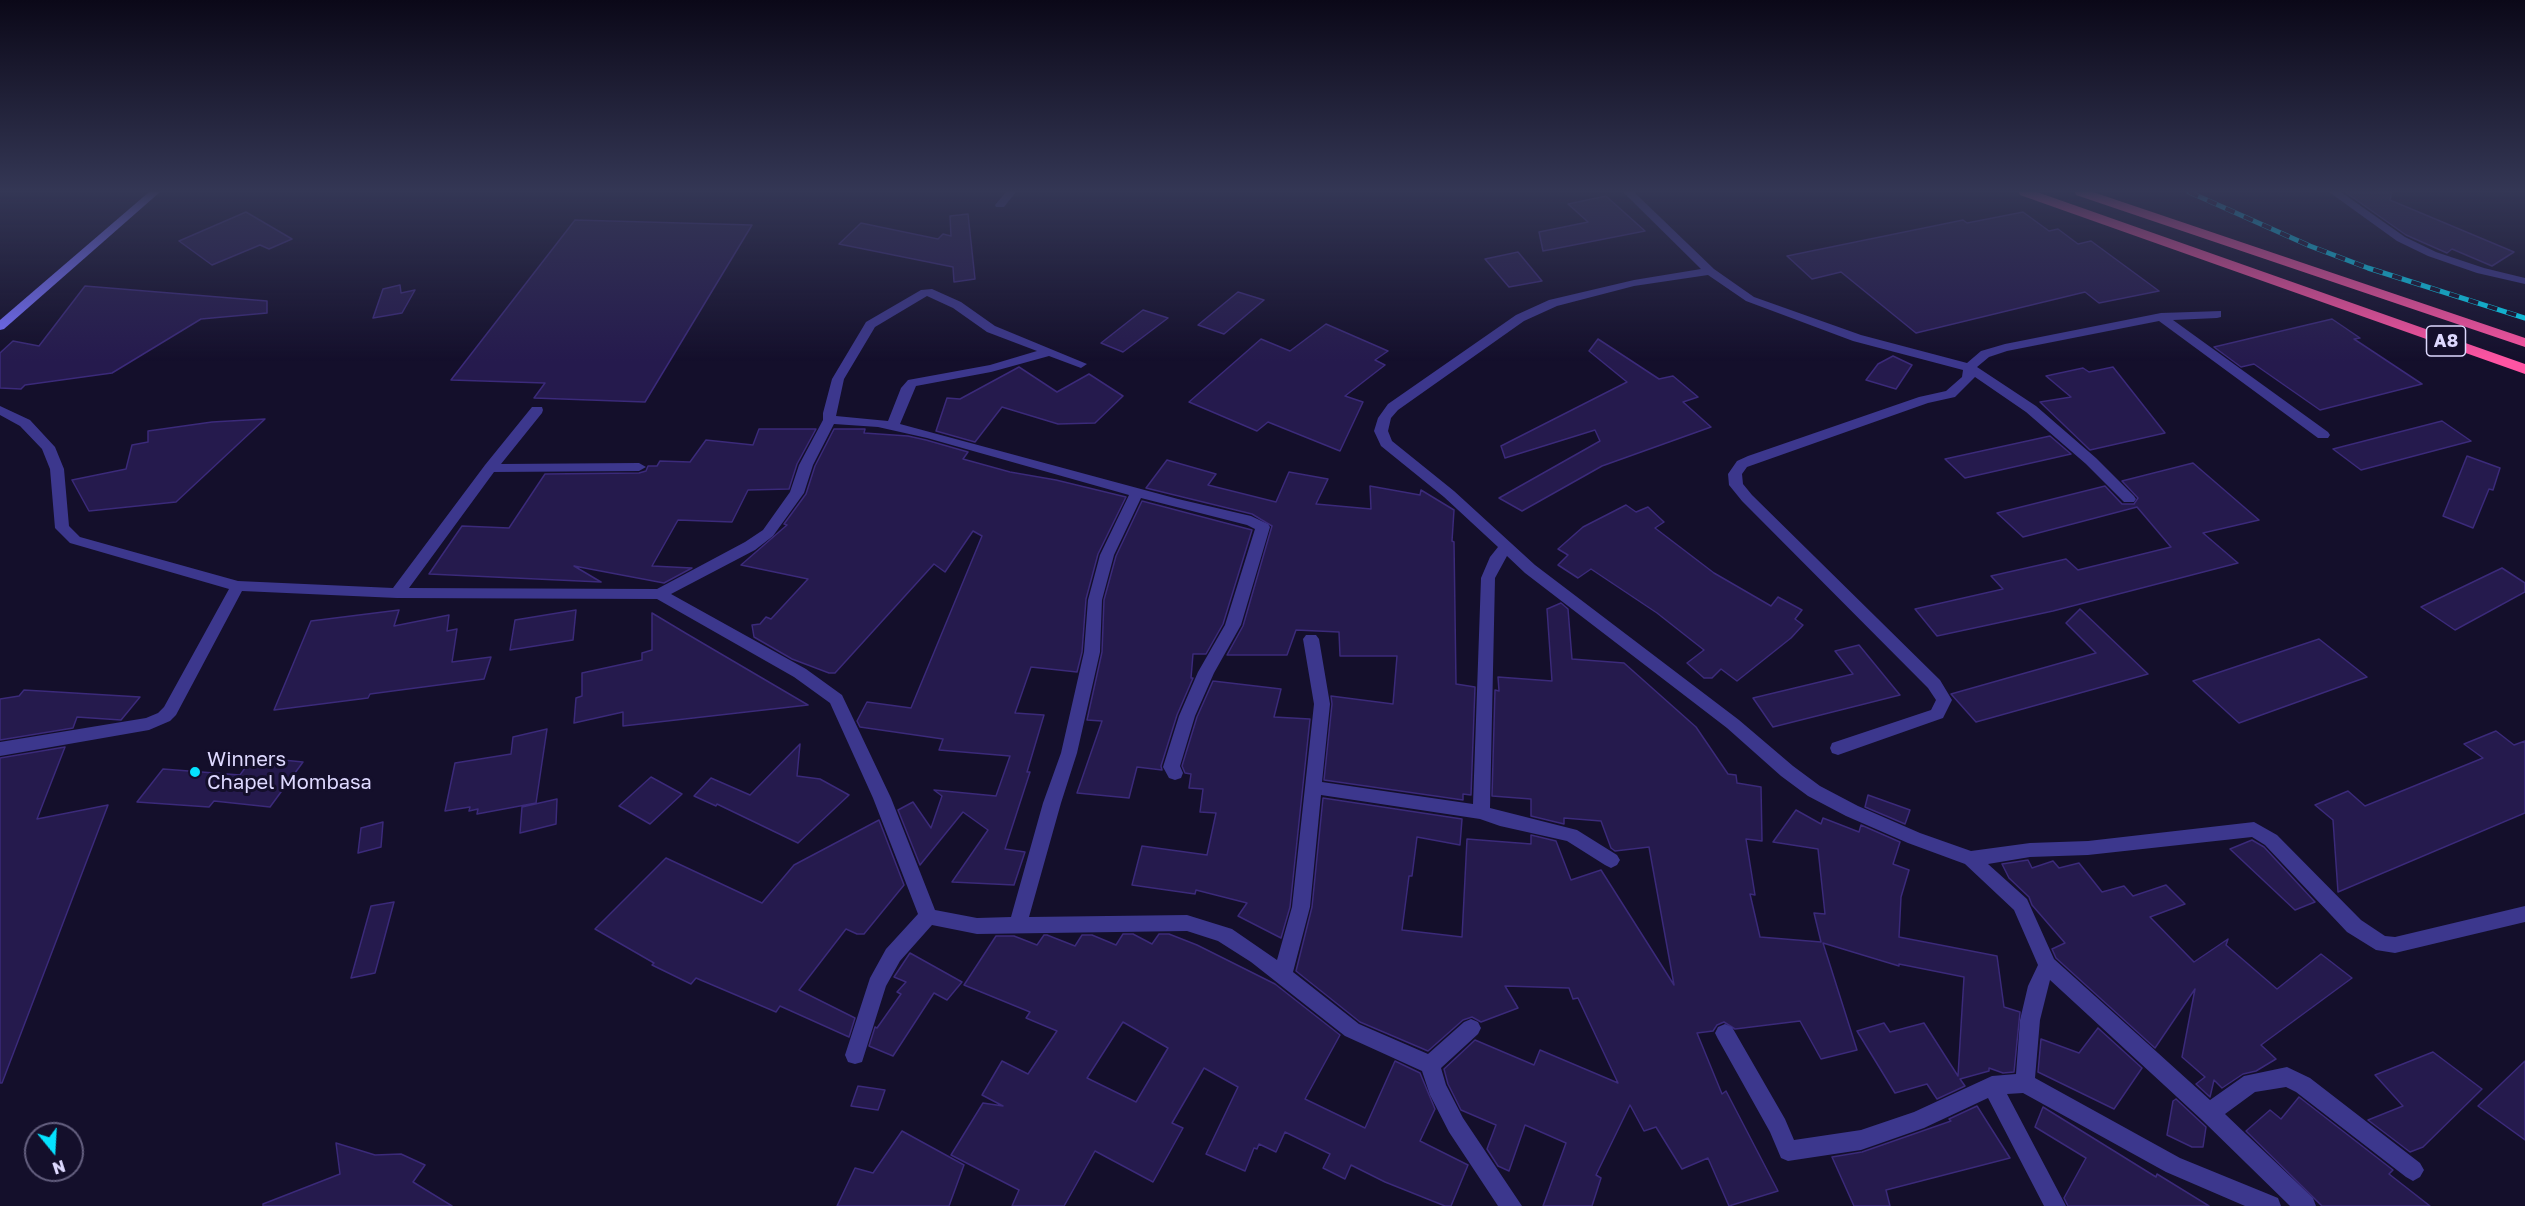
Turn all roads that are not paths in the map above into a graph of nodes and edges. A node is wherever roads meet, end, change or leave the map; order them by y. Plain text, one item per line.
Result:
1 (91, 248) edge
2 (1686, 248) edge
3 (2184, 248) edge
4 (2246, 248) edge
5 (2420, 248) edge
6 (1710, 271) junction
7 (2525, 280) edge
8 (51, 284) junction
9 (2217, 314) dead end
10 (0, 315) edge
11 (2161, 317) junction
12 (0, 326) edge
13 (2525, 343) edge
14 (1049, 352) junction
15 (1081, 364) dead end
16 (1971, 368) junction
17 (2525, 369) edge
18 (0, 410) edge
19 (537, 410) dead end
20 (830, 420) junction
21 (893, 426) junction
22 (2323, 435) dead end
23 (639, 467) dead end
24 (490, 468) junction
25 (1137, 492) junction
26 (2129, 499) dead end
27 (1508, 547) junction
28 (238, 586) junction
29 (397, 593) junction
30 (659, 594) junction
31 (1311, 639) dead end
32 (1838, 748) dead end
33 (0, 749) edge
34 (1175, 773) dead end
35 (1313, 788) junction
36 (1481, 812) junction
37 (1971, 859) junction
38 (1611, 860) dead end
39 (2525, 914) edge
40 (928, 916) junction
41 (1018, 924) junction
42 (2048, 965) junction
43 (1283, 974) junction
44 (1472, 1028) dead end
45 (1725, 1033) dead end
46 (855, 1055) dead end
47 (1430, 1065) junction
48 (2025, 1083) junction
49 (1992, 1086) junction
50 (2210, 1113) junction
51 (2413, 1170) dead end
52 (1511, 1206) edge
53 (2055, 1206) edge
54 (2270, 1206) edge
55 (2306, 1206) edge

1 - 8 main road
2 - 6 street
3 - 17 highway, A8
4 - 13 highway, A8
5 - 7 street
6 - 16 street
6 - 27 street
8 - 10 main road
8 - 12 main road
9 - 11 street
11 - 16 street
11 - 22 street
14 - 15 street
14 - 20 street
14 - 21 street
16 - 26 street
16 - 32 street
18 - 28 street
19 - 24 street
20 - 21 street
20 - 30 street
21 - 25 street
23 - 24 street
24 - 29 street
25 - 34 street
25 - 41 street
27 - 36 street
27 - 37 street
28 - 29 street
28 - 33 street
29 - 30 street
30 - 40 street
31 - 35 street
35 - 36 street
35 - 43 street
36 - 38 street
37 - 39 street
37 - 42 street
40 - 41 street
40 - 46 street
41 - 43 street
42 - 48 street
42 - 50 street
43 - 47 street
44 - 47 street
45 - 49 street
47 - 52 street
48 - 49 street
48 - 54 street
49 - 53 street
50 - 51 street
50 - 55 street

